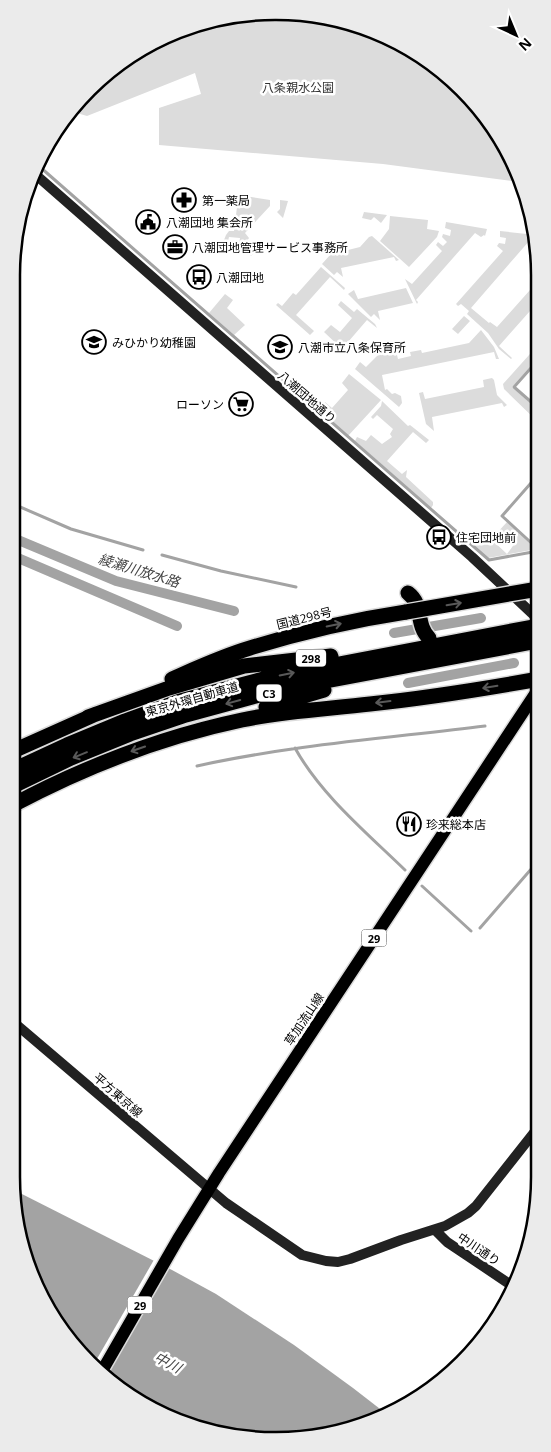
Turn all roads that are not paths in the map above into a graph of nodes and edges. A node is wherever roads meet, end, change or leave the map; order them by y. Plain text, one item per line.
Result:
1 (39, 178) edge
2 (531, 590) edge
3 (408, 593) dead end
4 (531, 613) edge
5 (531, 621) edge
6 (531, 621) edge
7 (429, 638) junction
8 (531, 642) edge
9 (531, 649) edge
10 (531, 680) edge
11 (531, 699) edge
12 (88, 717) junction
13 (166, 739) junction
14 (20, 748) edge
15 (20, 767) edge
16 (20, 783) edge
17 (20, 802) edge
18 (20, 1028) edge
19 (531, 1136) edge
20 (209, 1189) junction
21 (435, 1230) junction
22 (508, 1283) edge
23 (105, 1367) edge

1 - 4 street, 八潮団地通り
12 -> 2 highway, 国道298号 / 298, bridge
3 - 7 highway
5 - 7 highway, 国道298号 / 298
15 -> 6 highway, 東京外環自動車道 / C3
7 - 12 highway, 国道298号 / 298
8 -> 16 highway, 東京外環自動車道 / C3
9 - 13 highway
10 -> 13 highway
11 - 20 main road, 草加流山線 / 29
12 - 14 highway, 国道298号 / 298
13 -> 17 highway
18 - 20 street, 平方東京線
19 - 21 street, 平方東京線
20 - 21 street, 平方東京線
20 - 23 main road, 草加流山線 / 29
21 - 22 street, 中川通り

